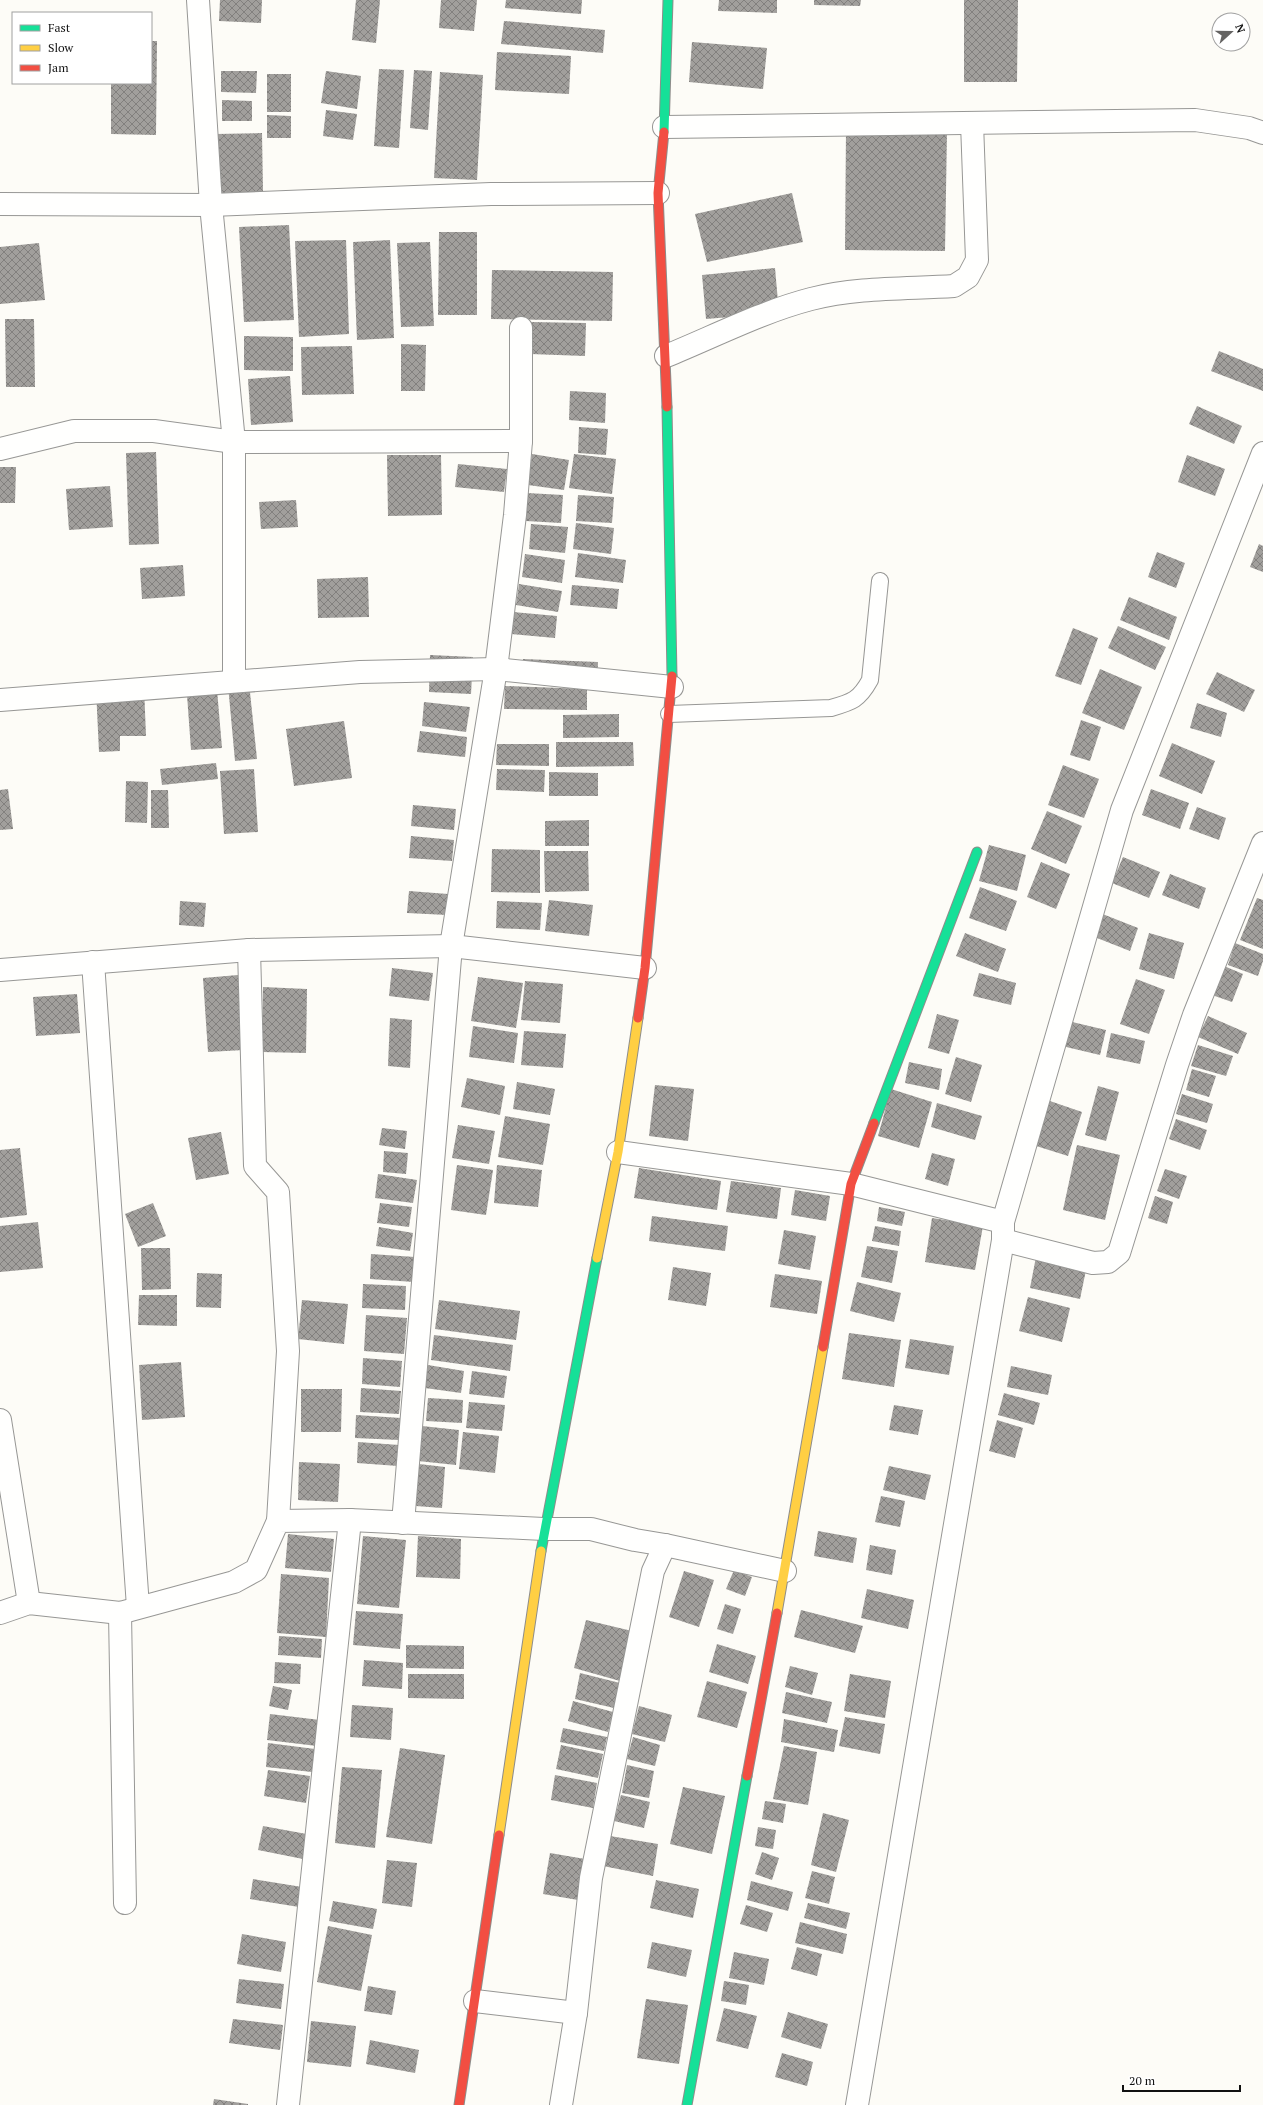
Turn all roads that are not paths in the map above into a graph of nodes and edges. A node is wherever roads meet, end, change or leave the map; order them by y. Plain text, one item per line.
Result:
1 (198, 0) edge
2 (668, 0) edge
3 (972, 123) junction
4 (664, 127) junction
5 (1263, 133) edge
6 (658, 193) junction
7 (0, 204) edge
8 (211, 205) junction
9 (521, 328) dead end
10 (666, 356) junction
11 (521, 441) junction
12 (234, 442) junction
13 (0, 449) edge
14 (1263, 453) edge
15 (880, 581) dead end
16 (496, 669) junction
17 (234, 680) junction
18 (672, 687) junction
19 (0, 700) edge
20 (669, 714) junction
21 (1263, 843) edge
22 (977, 852) dead end
23 (451, 946) junction
24 (249, 950) junction
25 (93, 962) junction
26 (645, 968) junction
27 (0, 970) edge
28 (618, 1152) junction
29 (851, 1184) junction
30 (1003, 1232) junction
31 (0, 1420) edge
32 (350, 1520) junction
33 (278, 1521) junction
34 (403, 1523) junction
35 (544, 1529) junction
36 (664, 1544) junction
37 (785, 1571) junction
38 (29, 1604) junction
39 (129, 1610) junction
40 (0, 1613) edge
41 (125, 1903) dead end
42 (475, 2001) junction
43 (576, 2013) junction
44 (288, 2105) edge
45 (459, 2105) edge
46 (561, 2105) edge
47 (687, 2105) edge
48 (857, 2105) edge

1 - 8 street
2 - 4 street
3 - 4 street
3 - 5 street
3 - 10 street
4 - 6 street
6 - 8 street
6 - 10 street
7 - 8 street
8 - 12 street
9 - 11 street
10 - 18 street
11 - 12 street
11 - 16 street
12 - 13 street
12 - 17 street
14 - 30 street
15 - 20 lane
16 - 17 street
16 - 18 street
16 - 23 street
17 - 19 street
18 - 20 street
20 - 26 street
21 - 30 street
22 - 29 street
23 - 24 street
23 - 26 street
23 - 34 street
24 - 25 street
24 - 33 street
25 - 27 street
25 - 39 street
26 - 28 street
28 - 29 street
28 - 35 street
29 - 30 street
29 - 37 street
30 - 48 street
31 - 38 street
32 - 33 street
32 - 34 street
32 - 44 street
33 - 39 street
34 - 35 street
35 - 36 street
35 - 42 street
36 - 37 street
36 - 43 street
37 - 47 street
38 - 39 street
38 - 40 street
39 - 41 street
42 - 43 street
42 - 45 street
43 - 46 street

